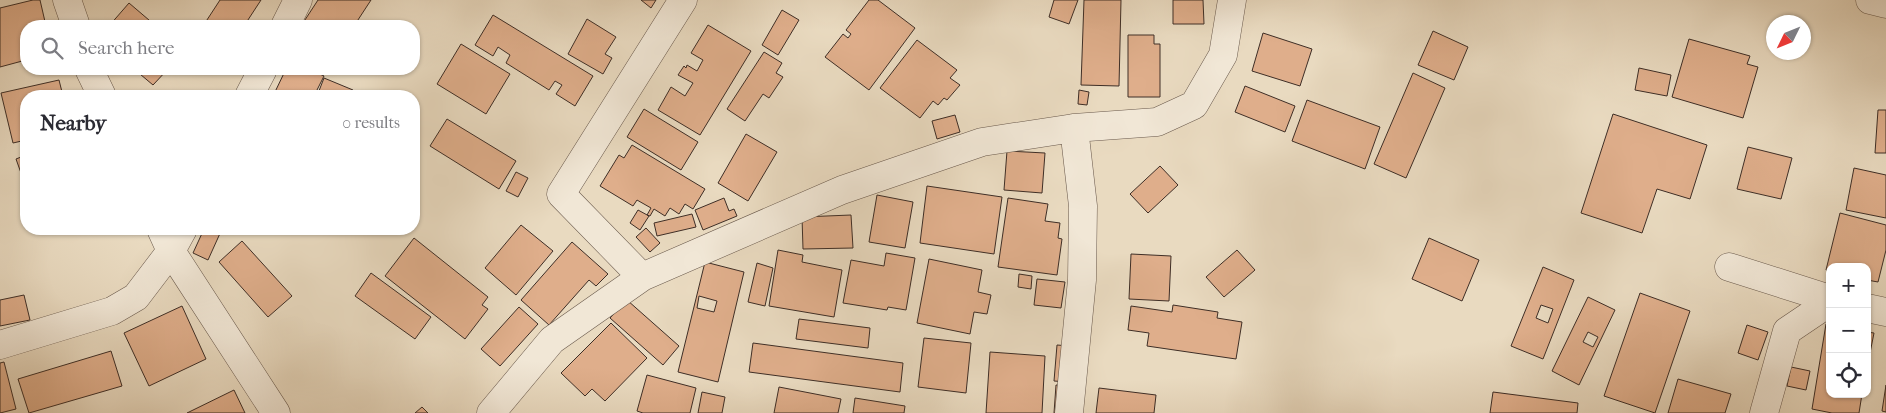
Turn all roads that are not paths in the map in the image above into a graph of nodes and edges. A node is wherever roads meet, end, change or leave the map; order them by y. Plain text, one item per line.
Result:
1 (67, 0) edge
2 (298, 0) edge
3 (683, 0) edge
4 (1232, 0) edge
5 (1870, 0) edge
6 (1886, 4) edge
7 (74, 20) edge
8 (288, 20) edge
9 (92, 75) edge
10 (260, 75) edge
11 (99, 90) edge
12 (252, 90) edge
13 (1074, 128) junction
14 (172, 236) edge
15 (1729, 267) dead end
16 (642, 277) junction
17 (1826, 299) edge
18 (1826, 303) edge
19 (1871, 309) edge
20 (1886, 312) edge
21 (0, 345) edge
22 (276, 413) edge
23 (491, 413) edge
24 (1069, 413) edge
25 (1764, 413) edge

1 - 7 street
2 - 8 street
3 - 16 street
4 - 13 street
5 - 6 street
9 - 11 street
10 - 12 street
13 - 16 street
13 - 24 street
14 - 21 street
14 - 22 street
15 - 17 street
16 - 23 street
18 - 25 street
19 - 20 street

